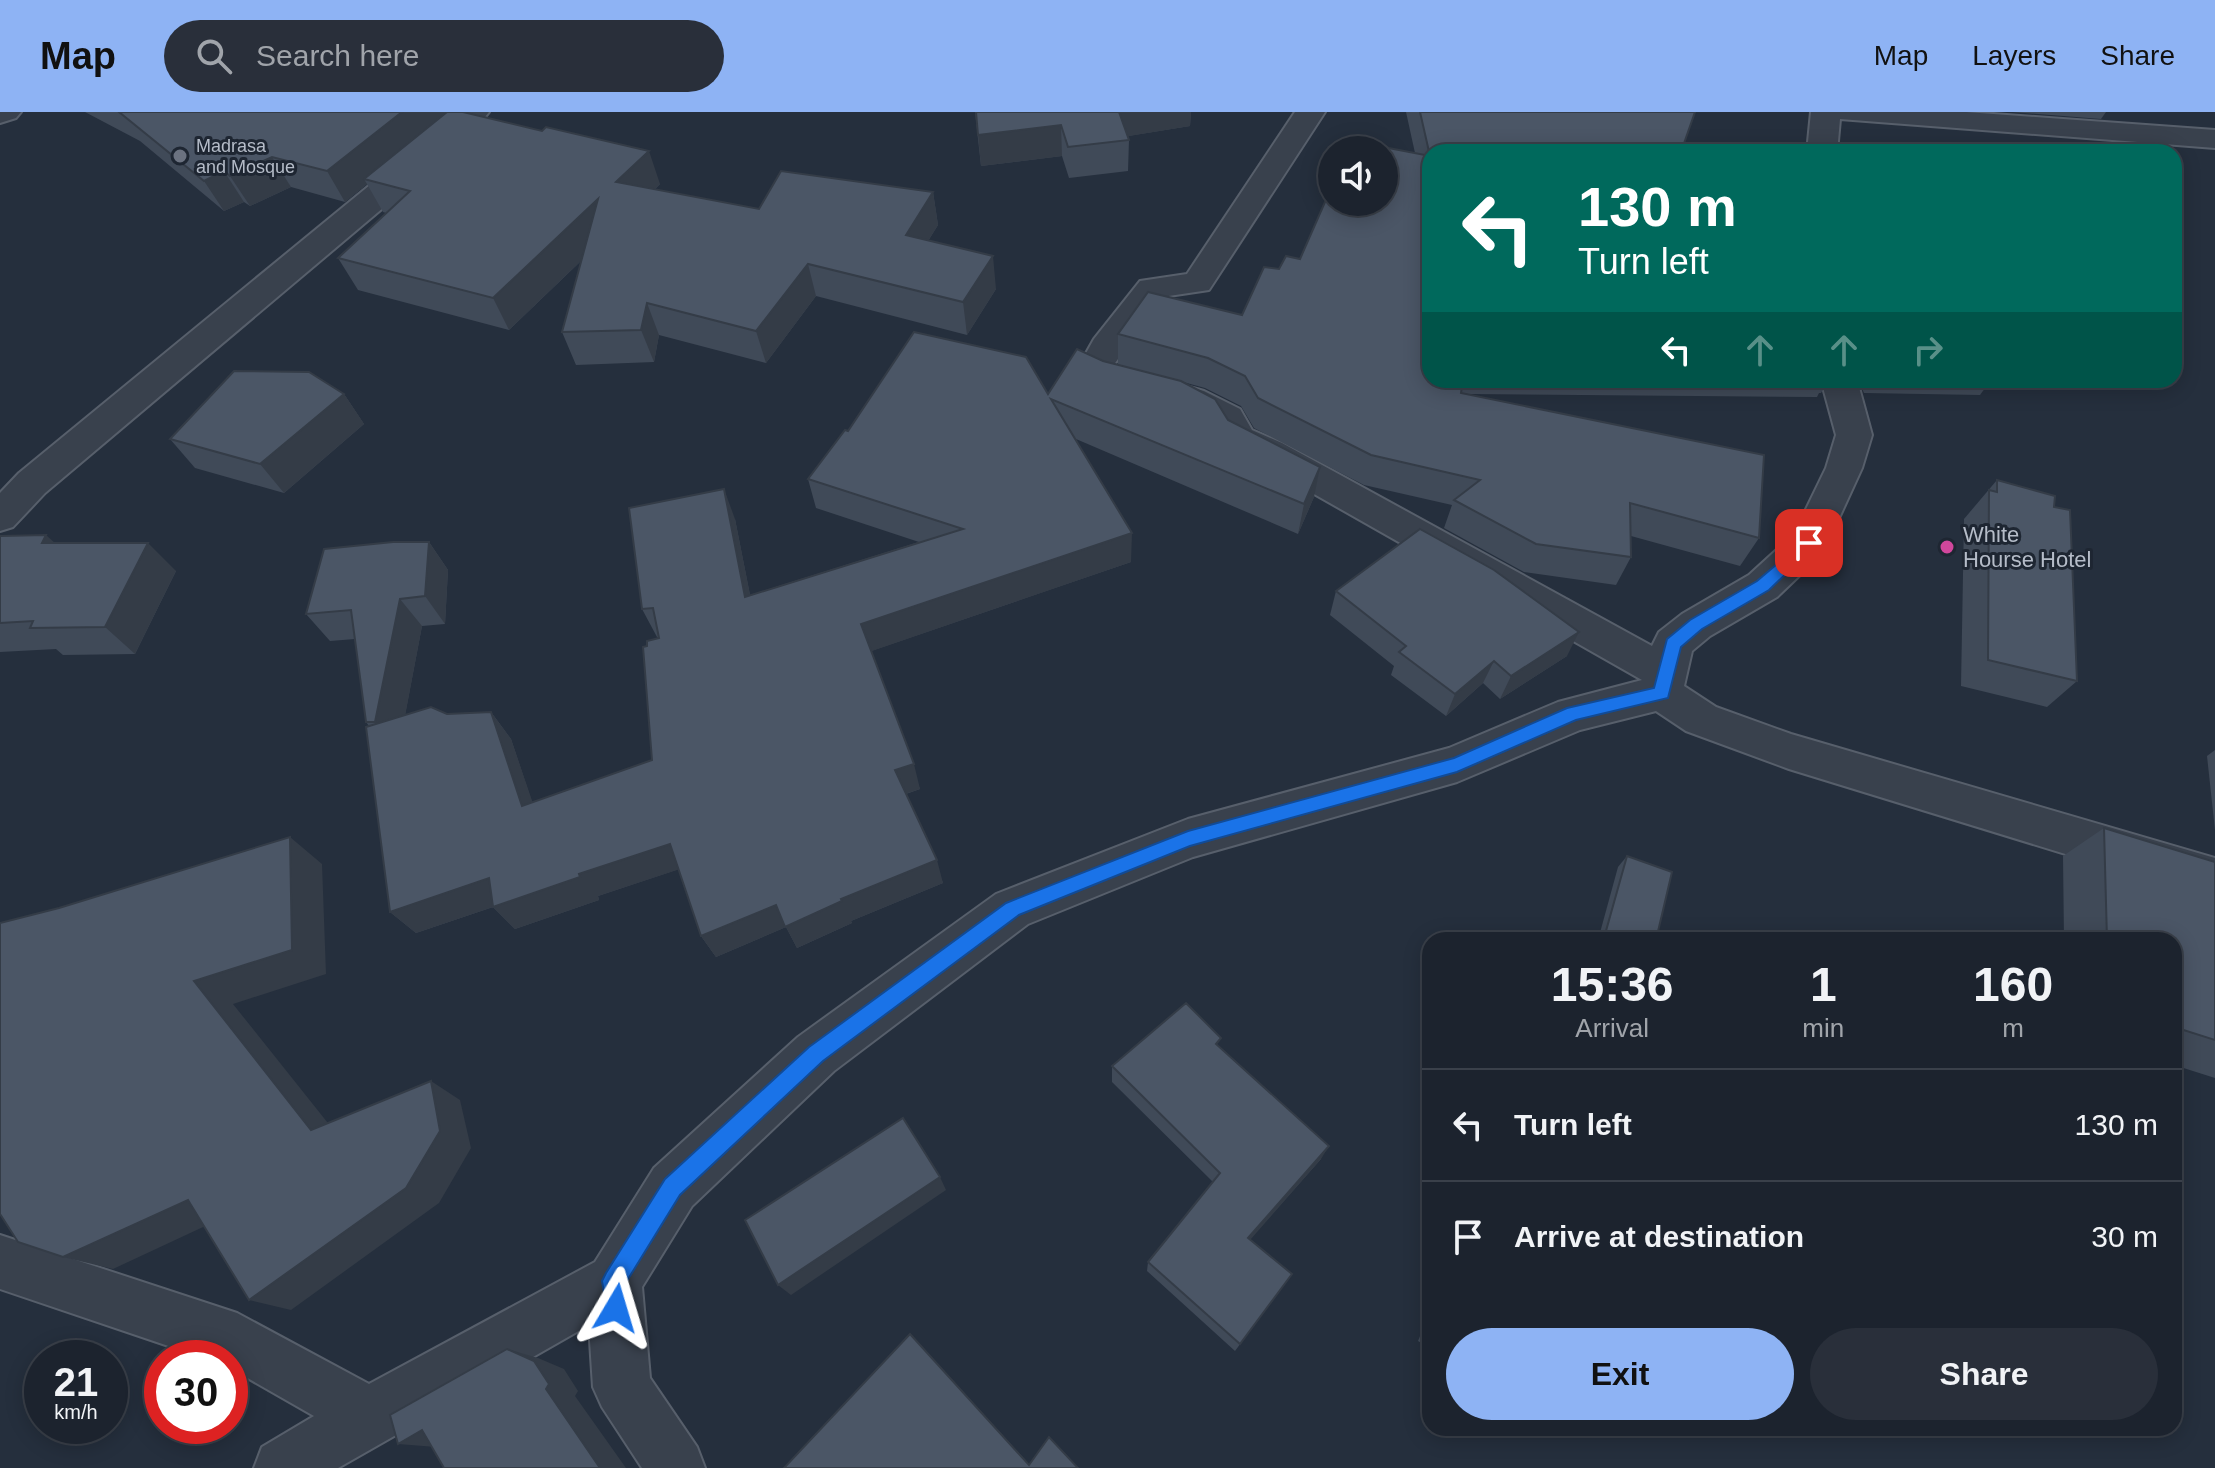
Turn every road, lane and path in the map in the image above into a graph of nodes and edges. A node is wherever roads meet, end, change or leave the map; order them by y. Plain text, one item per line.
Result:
1 (6, 112) edge
2 (474, 112) edge
3 (1310, 112) edge
4 (1826, 112) edge
5 (1846, 112) edge
6 (0, 114) edge
7 (2215, 139) edge
8 (1823, 144) edge
9 (1841, 388) edge
10 (0, 517) edge
11 (1663, 683) junction
12 (2215, 879) edge
13 (0, 1262) edge
14 (614, 1281) junction
15 (369, 1416) junction
16 (283, 1468) edge
17 (676, 1468) edge

1 - 6 street
2 - 10 street
3 - 11 street
4 - 8 street
5 - 7 street
9 - 11 street
11 - 12 street
11 - 14 street
13 - 15 street
14 - 15 street
14 - 17 street
15 - 16 street

